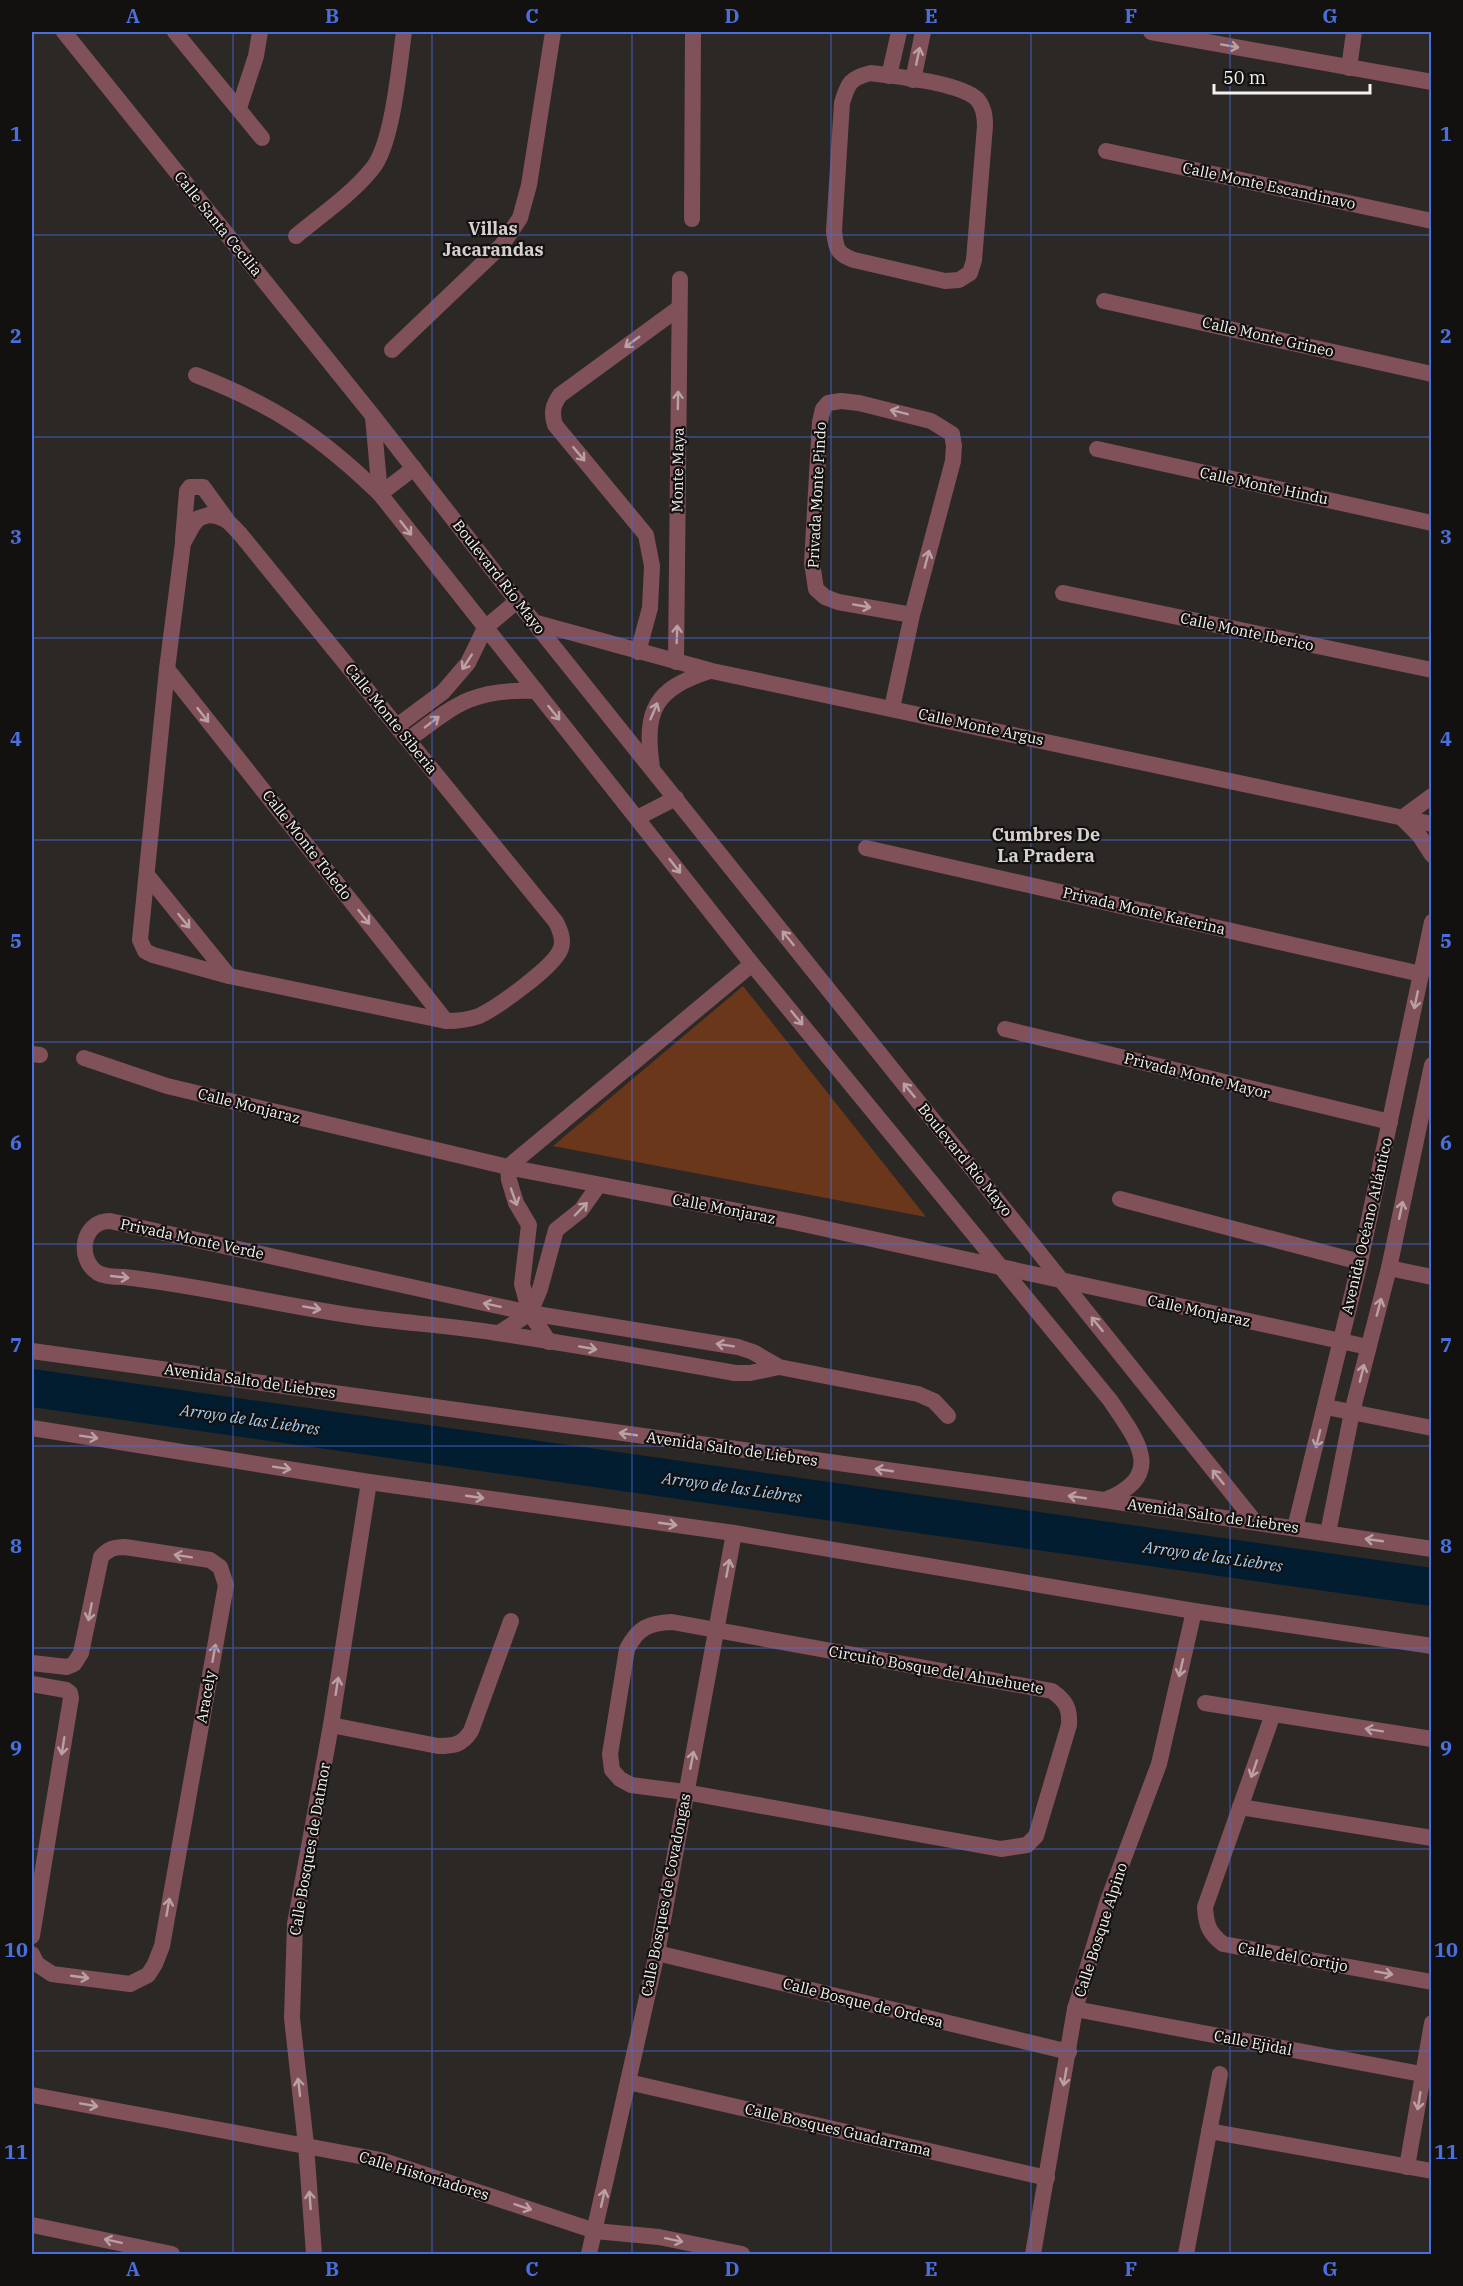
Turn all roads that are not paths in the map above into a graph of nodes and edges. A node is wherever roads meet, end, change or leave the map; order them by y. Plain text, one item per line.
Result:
1 (64, 32) edge
2 (175, 32) edge
3 (260, 32) edge
4 (404, 32) edge
5 (553, 32) edge
6 (693, 32) edge
7 (899, 32) edge
8 (923, 32) edge
9 (1151, 32) edge
10 (1354, 32) edge
11 (1349, 68) junction
12 (889, 76) junction
13 (913, 80) junction
14 (1431, 82) edge
15 (239, 108) junction
16 (262, 138) dead end
17 (1106, 151) dead end
18 (692, 219) dead end
19 (1431, 221) edge
20 (297, 236) dead end
21 (680, 279) dead end
22 (1104, 301) dead end
23 (679, 308) junction
24 (392, 350) dead end
25 (1431, 374) edge
26 (196, 375) dead end
27 (373, 416) junction
28 (1097, 449) dead end
29 (414, 468) junction
30 (380, 494) junction
31 (227, 520) junction
32 (1431, 523) edge
33 (183, 543) junction
34 (677, 564) junction
35 (652, 566) junction
36 (1063, 593) dead end
37 (517, 601) junction
38 (912, 615) junction
39 (533, 622) junction
40 (485, 628) junction
41 (638, 652) junction
42 (676, 662) junction
43 (167, 669) junction
44 (1431, 670) edge
45 (712, 671) junction
46 (536, 691) junction
47 (892, 708) junction
48 (397, 726) junction
49 (408, 740) junction
50 (652, 769) junction
51 (1431, 796) edge
52 (676, 798) junction
53 (637, 818) junction
54 (1402, 818) junction
55 (1431, 824) edge
56 (866, 848) dead end
57 (1431, 855) edge
58 (147, 876) junction
59 (1431, 922) edge
60 (752, 964) junction
61 (1421, 974) junction
62 (229, 976) junction
63 (447, 1021) junction
64 (1005, 1029) dead end
65 (84, 1058) dead end
66 (1431, 1065) edge
67 (1390, 1122) junction
68 (1425, 1131) edge
69 (508, 1167) junction
70 (598, 1186) junction
71 (1120, 1199) dead end
72 (529, 1225) junction
73 (556, 1230) junction
74 (1360, 1262) junction
75 (999, 1266) junction
76 (1389, 1268) junction
77 (1431, 1277) edge
78 (1063, 1282) junction
79 (530, 1313) junction
80 (499, 1333) junction
81 (1341, 1341) junction
82 (549, 1342) junction
83 (1368, 1347) junction
84 (32, 1351) edge
85 (778, 1367) junction
86 (1326, 1407) junction
87 (1352, 1412) junction
88 (948, 1416) dead end
89 (32, 1428) edge
90 (1431, 1428) edge
91 (369, 1482) junction
92 (1104, 1500) junction
93 (1255, 1522) junction
94 (1295, 1528) junction
95 (734, 1533) junction
96 (1328, 1533) junction
97 (1431, 1548) edge
98 (1194, 1611) junction
99 (511, 1621) dead end
100 (716, 1631) junction
101 (1431, 1646) edge
102 (32, 1663) edge
103 (32, 1684) edge
104 (1205, 1703) dead end
105 (1273, 1714) junction
106 (331, 1725) junction
107 (1431, 1739) edge
108 (686, 1792) junction
109 (1240, 1807) junction
110 (1431, 1838) edge
111 (32, 1936) edge
112 (657, 1953) junction
113 (32, 1954) edge
114 (1431, 1982) edge
115 (1075, 2009) junction
116 (1431, 2023) edge
117 (1069, 2052) junction
118 (1220, 2074) dead end
119 (1427, 2075) edge
120 (628, 2082) junction
121 (32, 2095) edge
122 (1209, 2131) junction
123 (306, 2145) junction
124 (1407, 2167) junction
125 (1431, 2171) edge
126 (1047, 2178) junction
127 (32, 2225) edge
128 (595, 2231) junction
129 (722, 2252) edge
130 (172, 2254) edge
131 (314, 2254) edge
132 (590, 2254) edge
133 (742, 2254) edge
134 (1033, 2254) edge
135 (1186, 2254) edge

1 - 27 street, Calle Santa Cecilia
2 - 15 street
3 - 15 street
4 - 20 street
5 - 24 street
6 - 18 street
7 - 12 street
13 -> 8 street
9 -> 11 street
10 - 11 street
11 - 14 street
12 - 13 street
12 - 13 street
15 - 16 street
17 - 19 street, Calle Monte Escandinavo
21 - 23 street, Monte Maya
22 - 25 street, Calle Monte Grineo
34 -> 23 street, Monte Maya
23 -> 35 street
26 - 30 street
27 - 29 street, Boulevard Río Mayo
27 - 30 street
28 - 32 street, Calle Monte Hindu
29 - 30 street
29 - 37 street, Boulevard Río Mayo
30 -> 40 street
31 - 33 street, Calle Monte Siberia
31 - 33 street
31 - 48 street, Calle Monte Siberia
33 - 43 street, Calle Monte Siberia
34 - 35 street
42 -> 34 street, Monte Maya
35 - 41 street
36 - 44 street, Calle Monte Iberico
37 - 39 street, Boulevard Río Mayo
37 - 40 street
38 -> 38 street, Privada Monte Pindo
38 - 47 street, Privada Monte Pindo
39 - 41 street, Calle Monte Argus
39 - 50 street, Boulevard Río Mayo
40 - 46 street
40 -> 48 street
41 - 42 street, Calle Monte Argus
42 - 45 street, Calle Monte Argus
43 - 58 street, Calle Monte Siberia
43 -> 63 street, Calle Monte Toledo
45 - 47 street, Calle Monte Argus
50 -> 45 street
49 -> 46 street
46 -> 53 street
47 - 54 street, Calle Monte Argus
48 - 49 street, Calle Monte Siberia
49 - 63 street, Calle Monte Siberia
50 - 52 street, Boulevard Río Mayo
51 - 54 street
52 - 53 street
78 -> 52 street, Boulevard Río Mayo
53 -> 60 street
54 - 55 street, Calle Monte Argus
54 - 57 street
56 - 61 street, Privada Monte Katerina
58 -> 62 street
58 - 62 street, Calle Monte Siberia
59 - 61 street, Avenida Océano Atlántico
60 - 69 street
60 -> 75 street
61 -> 67 street, Avenida Océano Atlántico
62 - 63 street, Calle Monte Siberia
64 - 67 street, Privada Monte Mayor
65 - 69 street, Calle Monjaraz
66 - 68 street, Avenida Océano Atlántico
67 - 74 street, Avenida Océano Atlántico
76 -> 68 street, Avenida Océano Atlántico
69 - 70 street, Calle Monjaraz
69 -> 72 street
73 -> 70 street
70 - 75 street, Calle Monjaraz
71 - 74 street
72 - 73 street
72 - 79 street
73 - 79 street
74 - 81 street, Avenida Océano Atlántico
75 - 78 street, Calle Monjaraz
75 - 92 street
76 - 77 street
83 -> 76 street, Avenida Océano Atlántico
78 - 81 street, Calle Monjaraz
93 -> 78 street, Boulevard Río Mayo
79 - 80 street
79 -> 80 street, Privada Monte Verde
79 - 82 street
85 -> 79 street, Privada Monte Verde
80 - 82 street, Privada Monte Verde
81 - 83 street, Calle Monjaraz
81 - 86 street, Avenida Océano Atlántico
82 -> 85 street, Privada Monte Verde
87 -> 83 street, Avenida Océano Atlántico
92 -> 84 street, Avenida Salto de Liebres
85 - 88 street, Privada Monte Verde
86 - 87 street
86 -> 94 street, Avenida Océano Atlántico
87 - 90 street
87 - 96 street, Avenida Océano Atlántico
89 -> 91 street
91 -> 95 street
106 -> 91 street, Calle Bosques de Datmor
92 - 93 street, Avenida Salto de Liebres
93 - 94 street, Avenida Salto de Liebres
94 - 96 street, Avenida Salto de Liebres
95 - 98 street
100 -> 95 street, Calle Bosques de Covadongas
97 -> 96 street, Avenida Salto de Liebres
98 - 101 street
98 -> 115 street, Calle Bosque Alpino
99 - 106 street
108 -> 100 street, Calle Bosques de Covadongas
100 - 108 street, Circuito Bosque del Ahuehuete
100 - 108 street, Circuito Bosque del Ahuehuete
113 -> 102 street, Aracely
103 -> 111 street
104 - 105 street
107 -> 105 street
105 -> 109 street, Calle del Cortijo
123 -> 106 street, Calle Bosques de Datmor
108 - 112 street, Calle Bosques de Covadongas
109 - 110 street
109 -> 114 street, Calle del Cortijo
112 - 117 street, Calle Bosque de Ordesa
112 - 120 street, Calle Bosques de Covadongas
115 - 117 street, Calle Bosque Alpino
115 - 119 street, Calle Ejidal
116 - 119 street
117 -> 126 street, Calle Bosque Alpino
118 - 122 street
119 -> 124 street
120 - 126 street, Calle Bosques Guadarrama
128 -> 120 street, Calle Bosques de Covadongas
121 -> 123 street, Calle Historiadores
122 - 124 street
122 - 135 street
123 -> 128 street, Calle Historiadores
131 -> 123 street, Calle Bosques de Datmor
124 - 125 street
126 - 134 street, Calle Bosque Alpino
130 -> 127 street
128 -> 129 street, Calle Historiadores
128 - 132 street, Calle Bosques de Covadongas
129 - 133 street, Calle Historiadores

